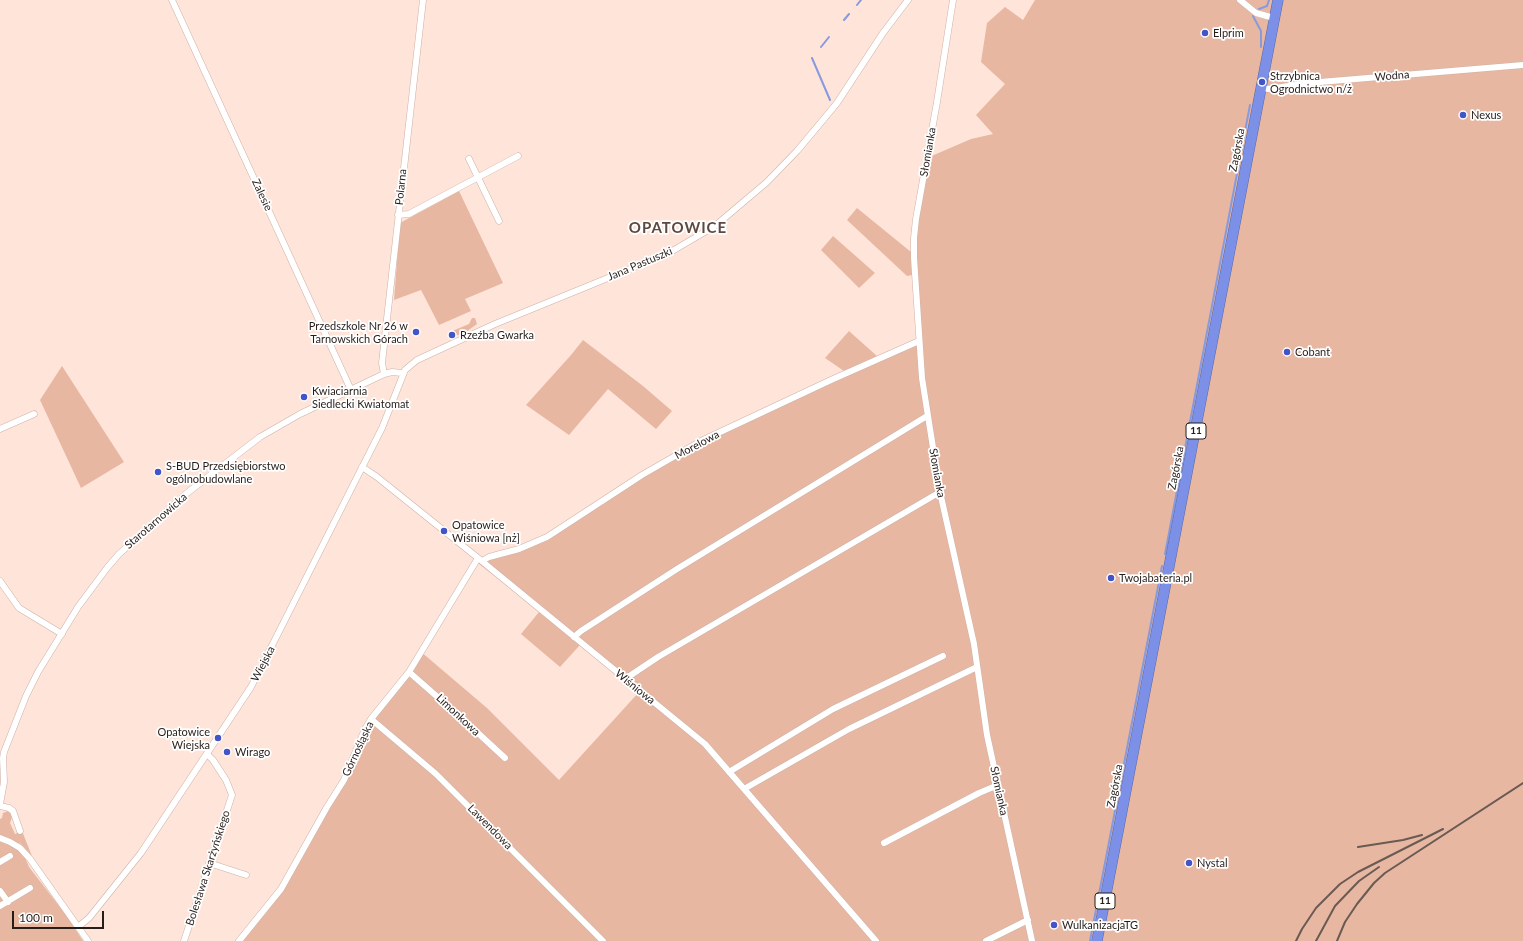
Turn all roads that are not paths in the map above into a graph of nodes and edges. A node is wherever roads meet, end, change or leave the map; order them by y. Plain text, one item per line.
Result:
1 (172, 0) edge
2 (423, 0) edge
3 (908, 0) edge
4 (953, 0) edge
5 (1240, 0) edge
6 (1278, 0) edge
7 (1274, 18) junction
8 (1523, 65) edge
9 (1261, 88) junction
10 (518, 156) dead end
11 (469, 159) dead end
12 (477, 178) junction
13 (398, 215) junction
14 (499, 221) dead end
15 (919, 341) junction
16 (402, 373) junction
17 (384, 374) junction
18 (351, 390) junction
19 (34, 414) dead end
20 (927, 416) junction
21 (0, 430) edge
22 (362, 467) junction
23 (940, 492) junction
24 (480, 560) junction
25 (0, 581) edge
26 (62, 634) junction
27 (574, 637) junction
28 (943, 656) dead end
29 (977, 667) junction
30 (410, 672) junction
31 (625, 679) junction
32 (371, 719) junction
33 (2, 750) edge
34 (207, 754) junction
35 (505, 758) dead end
36 (729, 772) junction
37 (998, 785) junction
38 (744, 789) junction
39 (0, 805) edge
40 (20, 831) dead end
41 (0, 838) edge
42 (884, 843) dead end
43 (10, 856) dead end
44 (0, 862) edge
45 (209, 863) junction
46 (246, 875) dead end
47 (30, 888) dead end
48 (0, 890) edge
49 (8, 902) junction
50 (0, 906) edge
51 (1028, 920) junction
52 (78, 927) junction
53 (88, 941) edge
54 (184, 941) edge
55 (239, 941) edge
56 (603, 941) edge
57 (876, 941) edge
58 (986, 941) edge
59 (1032, 941) edge
60 (1097, 941) edge

1 - 18 street, Zalesie
2 - 13 street, Polarna
3 - 16 street, Jana Pastuszki
4 - 15 street, Słomianka
5 - 7 street
6 - 7 highway, Zagórska
7 - 9 highway, Zagórska / 11
8 - 9 street, Wodna
9 - 60 highway, Zagórska / 11
10 - 12 street
11 - 12 street
12 - 13 street
12 - 14 street
13 - 17 street, Polarna
15 - 20 street, Słomianka
15 - 24 street, Morelowa
16 - 17 street, Starotarnowicka
16 - 22 street, Wiejska
17 - 18 street, Starotarnowicka
18 - 26 street, Starotarnowicka
19 - 21 street
20 - 23 street, Słomianka
20 - 27 street
22 - 24 street, Wiśniowa
22 - 34 street, Wiejska
23 - 29 street, Słomianka
23 - 31 street
24 - 27 street, Wiśniowa
24 - 30 street, Górnośląska
25 - 26 street
26 - 33 street, Starotarnowicka
27 - 31 street, Wiśniowa
28 - 36 street
29 - 37 street, Słomianka
29 - 38 street
30 - 32 street, Górnośląska
30 - 35 street, Limonkowa
31 - 36 street, Wiśniowa
32 - 55 street, Górnośląska
32 - 56 street, Lawendowa
33 - 39 street
34 - 45 street, Bolesława Skarżyńskiego
34 - 52 street, Wiejska
36 - 38 street, Wiśniowa
37 - 42 street
37 - 51 street, Słomianka
38 - 57 street, Wiśniowa
39 - 40 street
41 - 52 street
43 - 44 street
45 - 46 street
45 - 54 street, Bolesława Skarżyńskiego
47 - 49 street
48 - 49 street
49 - 50 street
51 - 58 street
51 - 59 street, Słomianka
52 - 53 street

